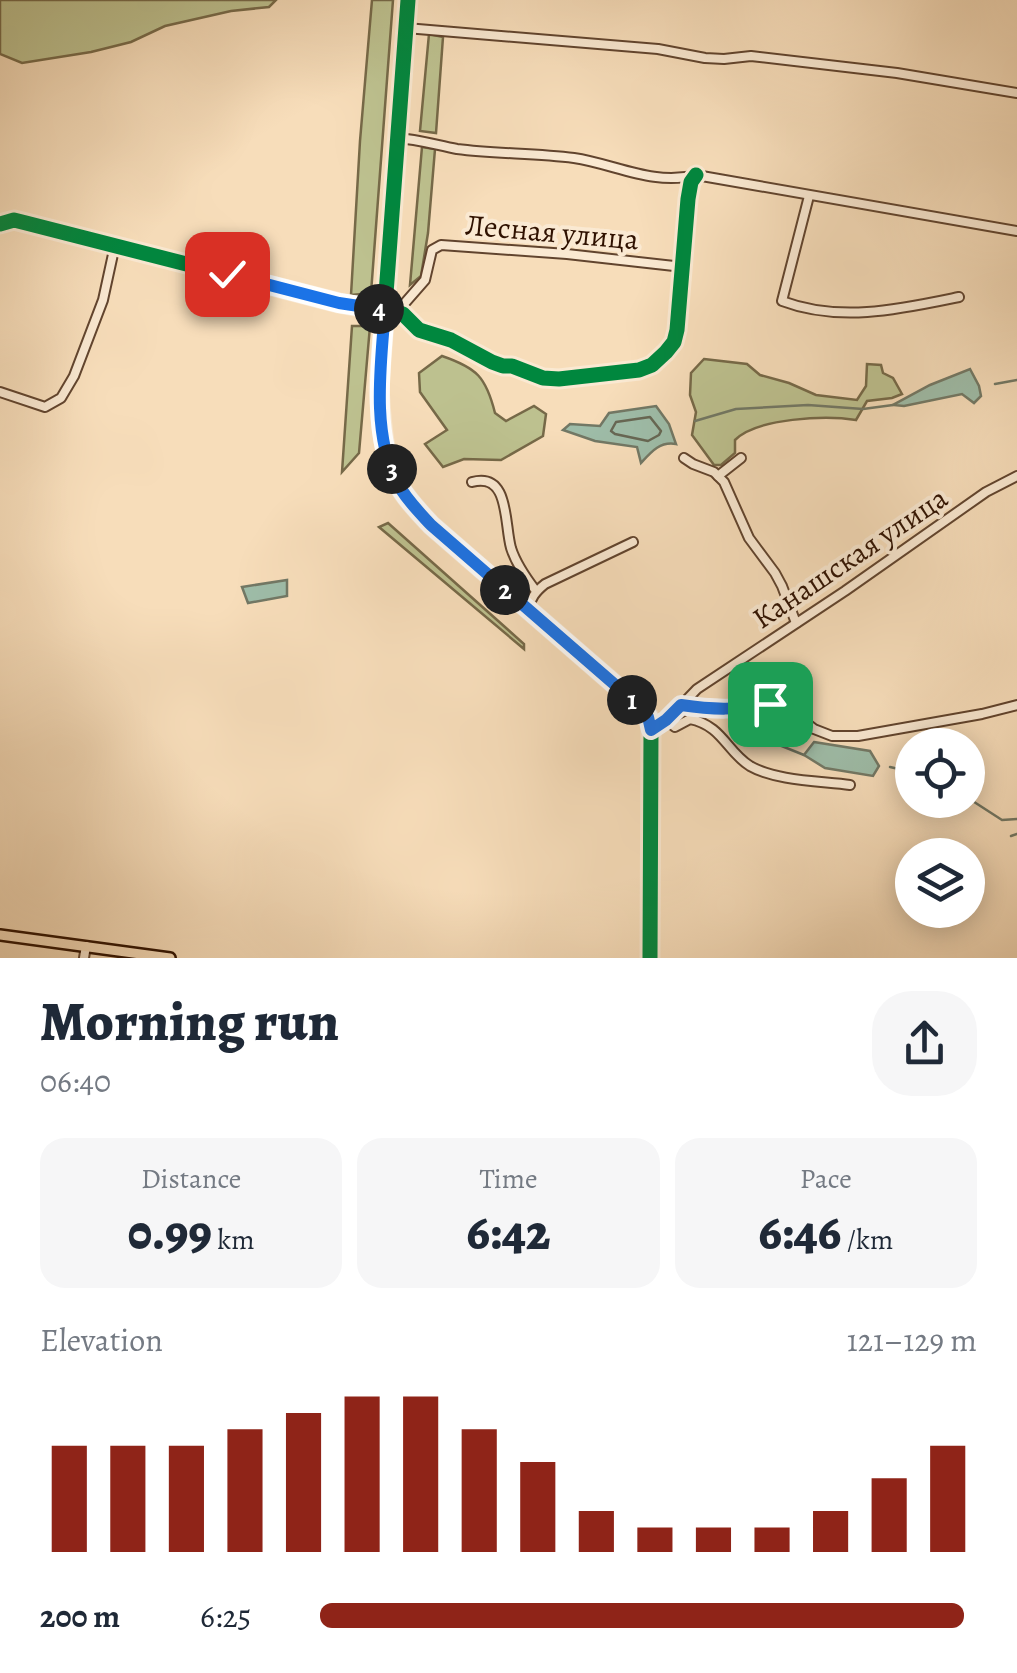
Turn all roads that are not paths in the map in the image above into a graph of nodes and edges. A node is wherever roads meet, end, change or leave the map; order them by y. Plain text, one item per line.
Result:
1 (408, 0) edge
2 (406, 28) junction
3 (1017, 93) edge
4 (396, 138) junction
5 (696, 175) junction
6 (810, 196) junction
7 (0, 224) edge
8 (1017, 231) edge
9 (115, 245) junction
10 (683, 267) junction
11 (959, 297) dead end
12 (385, 310) junction
13 (398, 312) junction
14 (0, 392) edge
15 (684, 458) dead end
16 (741, 458) dead end
17 (718, 476) junction
18 (1017, 476) edge
19 (472, 482) dead end
20 (634, 542) dead end
21 (536, 591) junction
22 (528, 609) junction
23 (796, 623) junction
24 (681, 705) junction
25 (1017, 705) edge
26 (666, 720) junction
27 (651, 730) junction
28 (850, 785) dead end
29 (0, 935) edge
30 (86, 946) junction
31 (142, 956) edge
32 (84, 958) edge
33 (170, 958) edge
34 (650, 958) edge

1 - 2 street
2 - 3 street
2 - 4 street
4 - 5 street
4 - 12 street
5 - 6 street
5 - 10 street
6 - 8 street
6 - 11 street
7 - 9 street
9 - 12 street
9 - 14 street
10 - 13 street, Лесная улица
10 - 13 street
12 - 13 street
12 - 22 street
15 - 17 street
16 - 17 street
17 - 23 street
18 - 23 street, Канашская улица
19 - 21 street
20 - 21 street
21 - 22 street
22 - 27 street
23 - 24 street, Канашская улица
24 - 25 street
24 - 26 street, Канашская улица
26 - 27 street, Канашская улица
26 - 28 street
27 - 34 street
29 - 30 main road
30 - 31 main road
30 - 32 street
31 - 33 main road

